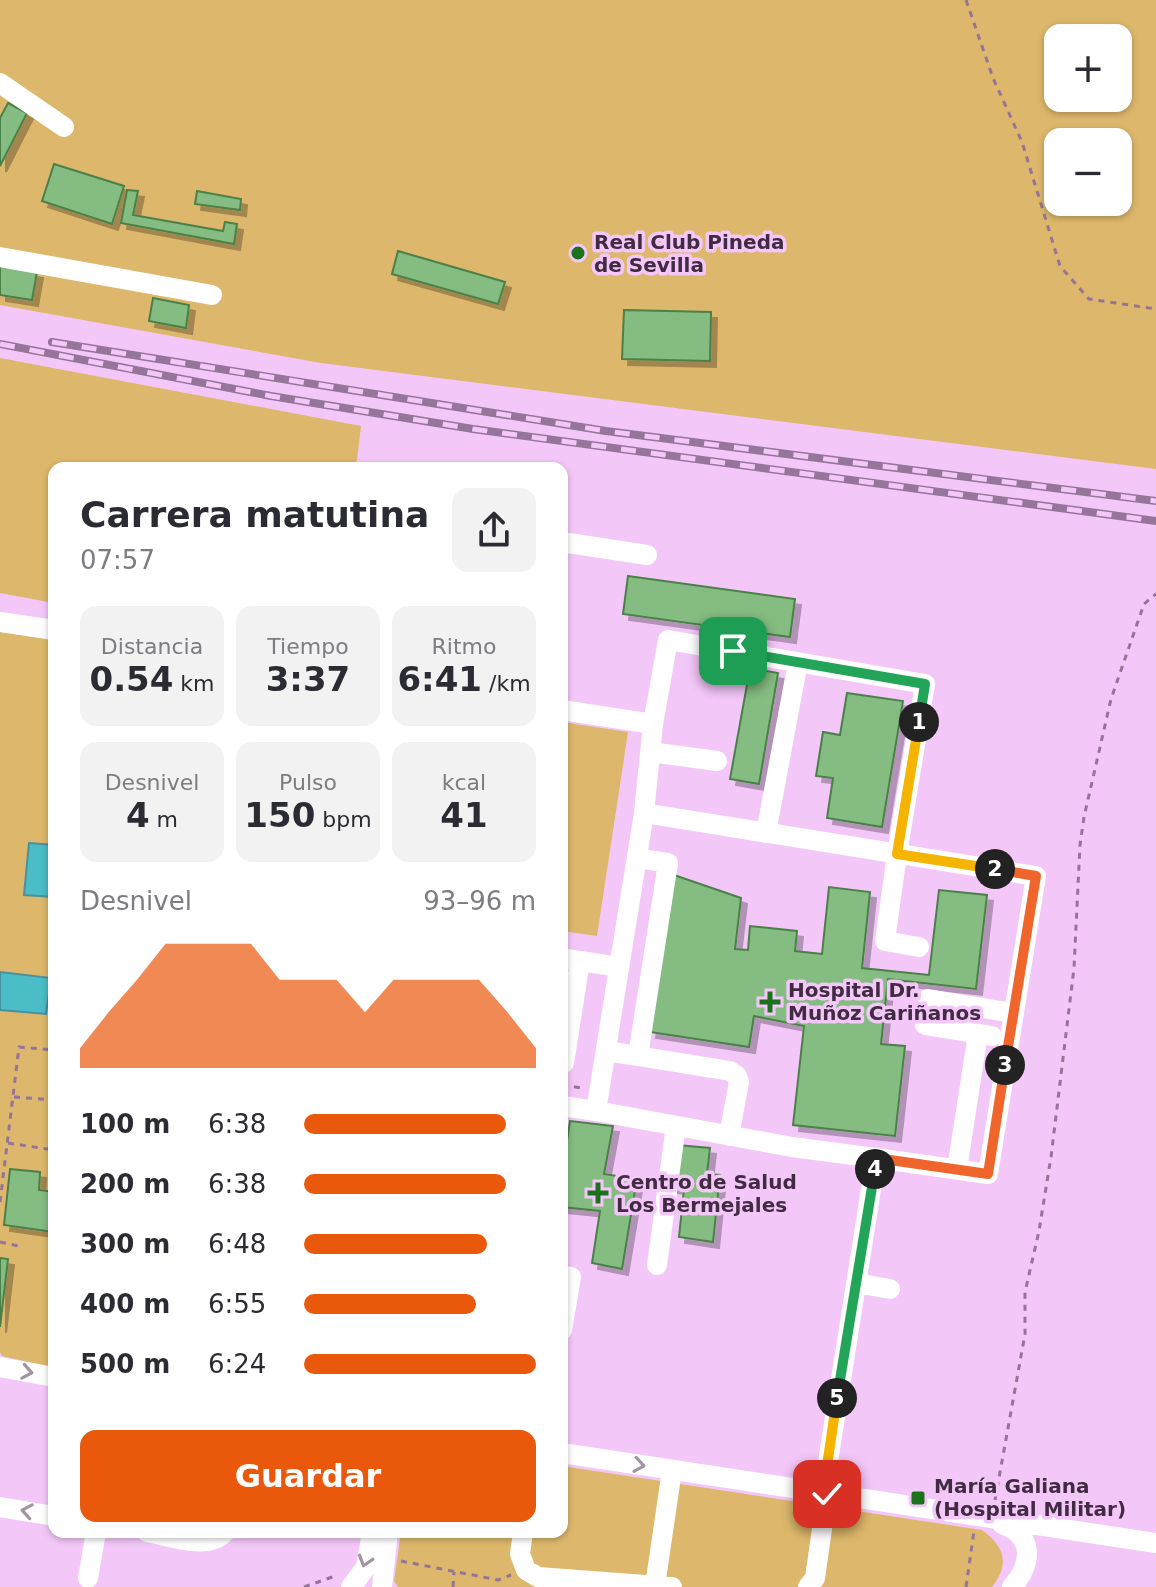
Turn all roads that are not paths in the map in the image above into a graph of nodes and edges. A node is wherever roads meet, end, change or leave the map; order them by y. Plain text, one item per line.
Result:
1 (0, 83) edge
2 (64, 127) dead end
3 (0, 257) edge
4 (212, 295) dead end
5 (568, 543) edge
6 (647, 555) dead end
7 (0, 622) edge
8 (48, 629) edge
9 (798, 662) junction
10 (568, 711) edge
11 (653, 724) junction
12 (650, 752) junction
13 (717, 761) dead end
14 (644, 813) junction
15 (766, 833) junction
16 (897, 854) junction
17 (637, 858) junction
18 (919, 947) dead end
19 (571, 960) edge
20 (619, 967) junction
21 (928, 999) dead end
22 (568, 1004) edge
23 (1013, 1013) junction
24 (925, 1025) dead end
25 (978, 1034) junction
26 (1009, 1038) junction
27 (606, 1051) junction
28 (638, 1056) junction
29 (568, 1107) edge
30 (596, 1111) junction
31 (676, 1126) junction
32 (729, 1136) junction
33 (876, 1158) junction
34 (957, 1169) junction
35 (657, 1265) dead end
36 (856, 1283) junction
37 (890, 1289) dead end
38 (0, 1367) edge
39 (48, 1376) edge
40 (568, 1454) edge
41 (672, 1470) junction
42 (825, 1494) junction
43 (0, 1507) edge
44 (48, 1515) edge
45 (984, 1518) junction
46 (95, 1538) edge
47 (182, 1538) edge
48 (216, 1538) edge
49 (371, 1538) edge
50 (387, 1538) edge
51 (522, 1538) edge
52 (1156, 1543) edge
53 (88, 1578) dead end
54 (350, 1579) edge
55 (664, 1586) edge
56 (382, 1587) edge
57 (808, 1587) edge
58 (1012, 1587) edge

1 - 2 street
3 - 4 street
5 - 6 street
7 - 8 street
9 - 11 street
9 - 15 street
9 - 16 street
10 - 11 street
11 - 12 street
12 - 13 street
12 - 14 street
14 - 15 street
14 - 17 street
15 - 16 street
16 - 18 street
16 - 23 street
17 - 20 street
17 - 28 street
19 - 20 street
19 - 22 street
20 - 27 street
21 - 23 street
23 - 26 street
24 - 25 street
25 - 26 street
25 - 34 street
26 - 34 street
27 - 28 street
27 - 30 street
28 - 32 street
29 - 30 street
30 - 31 street
31 - 32 street
31 - 35 street
32 - 33 street
33 - 34 street
33 - 36 street
36 - 37 street
36 - 42 street
38 -> 39 street
40 -> 41 street
41 - 42 street
41 - 55 street
42 - 45 street
42 - 57 street
44 -> 43 street
45 - 52 street
45 - 58 street
46 - 53 street
47 - 48 street
49 -> 54 street
50 - 56 street
51 - 55 street

